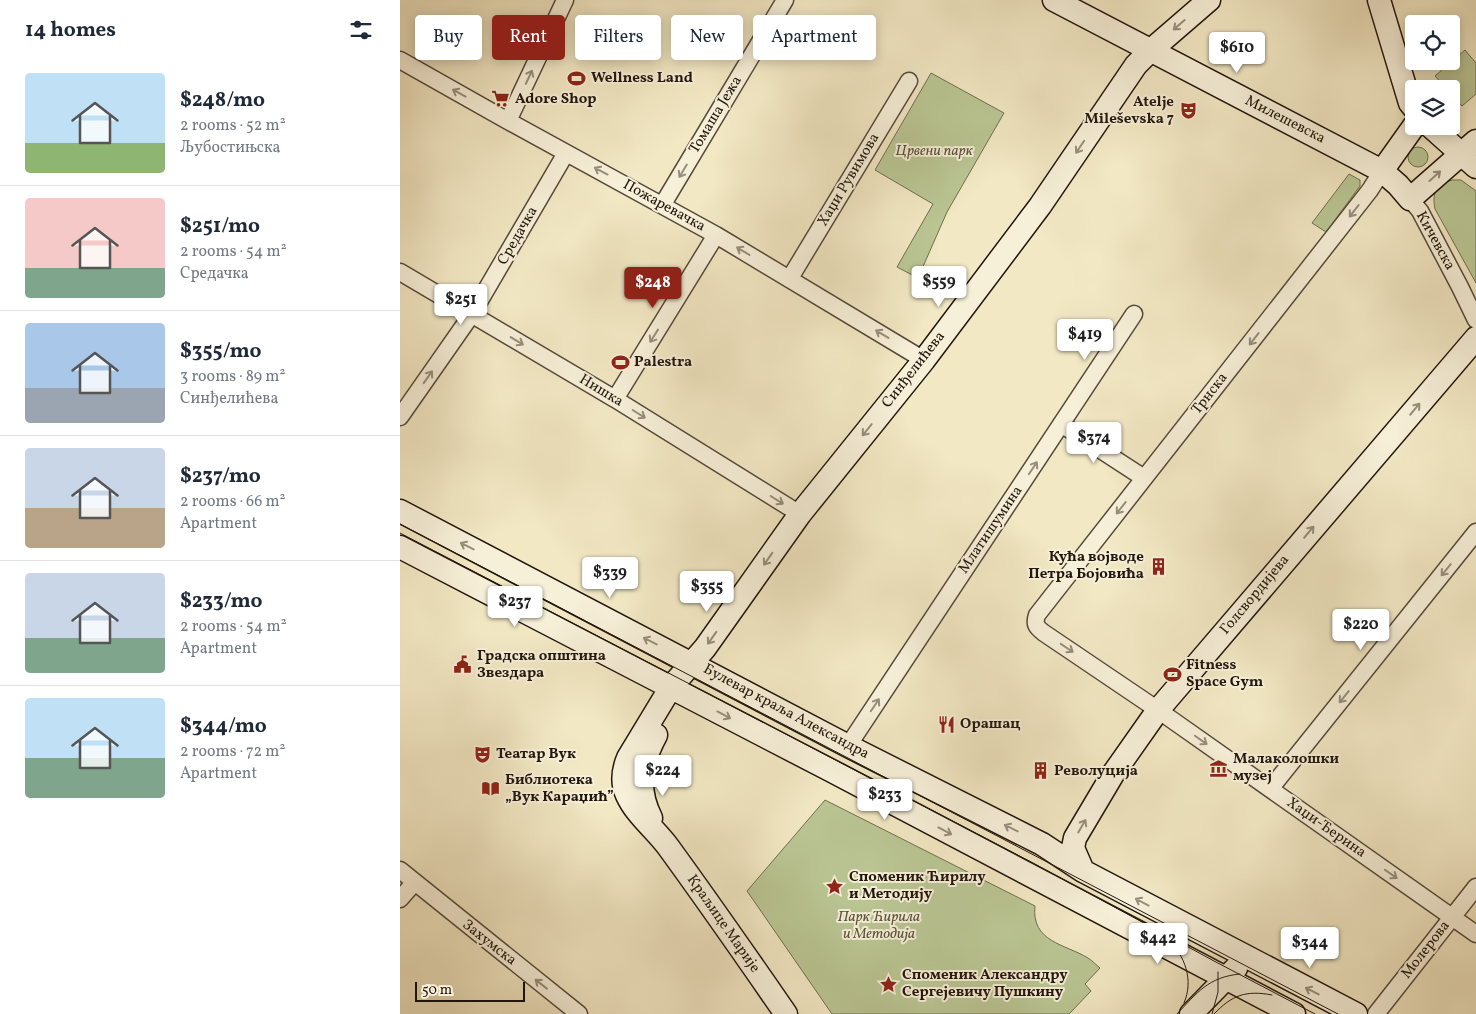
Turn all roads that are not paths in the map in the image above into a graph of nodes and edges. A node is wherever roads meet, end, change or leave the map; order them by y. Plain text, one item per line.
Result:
1 (566, 0) edge
2 (785, 0) edge
3 (1054, 0) edge
4 (1209, 0) edge
5 (1380, 0) edge
6 (1150, 51) junction
7 (400, 60) edge
8 (909, 81) dead end
9 (1405, 86) edge
10 (508, 121) junction
11 (1408, 135) edge
12 (1443, 135) edge
13 (566, 153) junction
14 (1471, 154) edge
15 (1382, 171) junction
16 (1410, 199) junction
17 (663, 204) junction
18 (716, 235) junction
19 (400, 272) edge
20 (790, 278) junction
21 (472, 314) junction
22 (1134, 314) dead end
23 (1476, 320) edge
24 (1476, 338) edge
25 (924, 360) junction
26 (615, 399) junction
27 (400, 417) edge
28 (1061, 424) junction
29 (1144, 478) junction
30 (400, 511) edge
31 (800, 514) junction
32 (1476, 532) edge
33 (400, 547) edge
34 (1037, 615) joint
35 (693, 663) junction
36 (676, 690) junction
37 (1158, 710) junction
38 (848, 746) junction
39 (1270, 789) junction
40 (400, 870) edge
41 (1083, 871) junction
42 (414, 883) junction
43 (1476, 887) edge
44 (400, 899) edge
45 (1452, 917) junction
46 (1476, 934) edge
47 (1247, 957) junction
48 (1226, 979) junction
49 (579, 1014) edge
50 (786, 1014) edge
51 (1191, 1014) edge
52 (1294, 1014) edge
53 (1356, 1014) edge
54 (1376, 1014) edge

10 -> 1 street
2 -> 17 street, Томаша Јежа
3 - 6 main road, Милешевска
4 -> 6 main road, Синђелићева
5 - 9 main road
6 - 15 main road, Милешевска
6 -> 25 main road, Синђелићева
10 -> 7 street, Пожаревачка
8 - 20 street, Хаџи Рувимова
10 - 13 street, Пожаревачка
11 - 15 main road
12 - 14 main road
17 -> 13 street, Пожаревачка
13 - 21 street, Средачка
16 -> 14 main road
15 - 16 main road, Кичевска
15 -> 29 street, Трнска
16 - 23 street, Кичевска
17 - 18 street, Пожаревачка
20 -> 18 street, Пожаревачка
18 -> 26 street
19 - 21 street, Нишка
25 -> 20 street, Пожаревачка
21 -> 26 street, Нишка
27 -> 21 street, Средачка
22 - 28 street, Млатишумина
37 -> 24 main road, Голсвордијева
25 -> 31 main road, Синђелићева
26 -> 31 street, Нишка
28 - 29 street
38 -> 28 street, Млатишумина
29 -> 34 street, Трнска
35 -> 30 main road, Булевар краља Александра
31 -> 35 main road, Синђелићева
32 -> 39 street
33 - 36 main road, Булевар краља Александра
34 -> 37 street, Хаџи-Ђерина
35 - 36 main road, Краљице Марије
35 - 38 main road, Булевар краља Александра
36 -> 48 main road, Булевар краља Александра
36 - 50 main road, Краљице Марије
37 -> 39 street, Хаџи-Ђерина
41 -> 37 main road, Голсвордијева
41 -> 38 main road, Булевар краља Александра
39 -> 45 street, Хаџи-Ђерина
40 - 42 street, Захумска
47 -> 41 main road, Булевар краља Александра
42 - 44 street
49 -> 42 street, Захумска
43 - 45 street, Молерова
45 - 46 street, Хаџи-Ђерина
45 - 54 street, Молерова
47 - 48 main road
53 -> 47 main road, Булевар краља Александра
48 - 51 main road
48 - 52 main road, Булевар краља Александра

